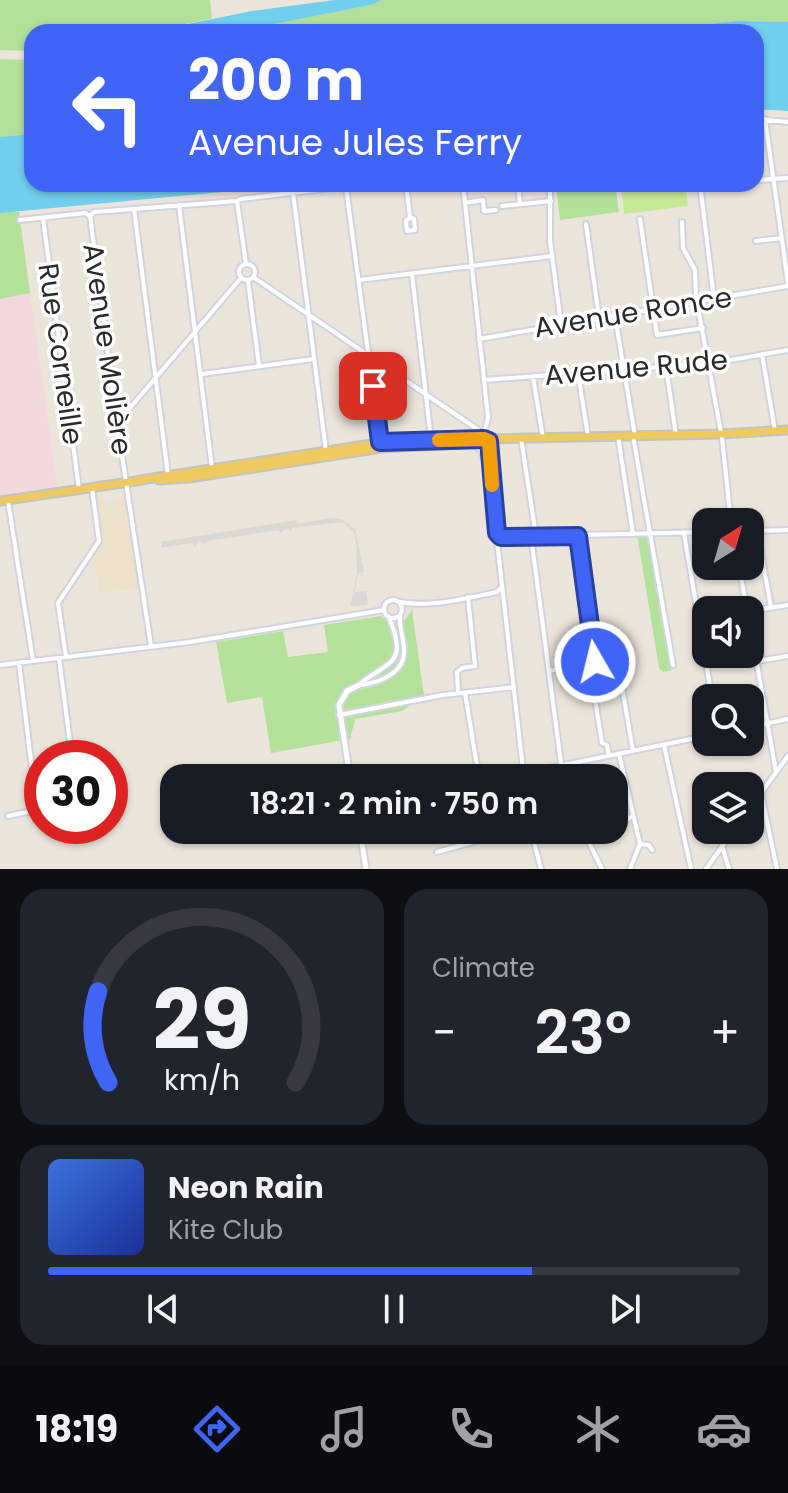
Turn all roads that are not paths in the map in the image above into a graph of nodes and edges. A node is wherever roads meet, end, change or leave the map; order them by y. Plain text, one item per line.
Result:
1 (765, 119) joint
2 (788, 122) edge
3 (788, 178) edge
4 (774, 179) junction
5 (764, 180) edge
6 (302, 192) edge
7 (347, 192) edge
8 (407, 192) edge
9 (464, 192) edge
10 (519, 192) edge
11 (550, 192) edge
12 (701, 192) edge
13 (293, 193) junction
14 (237, 201) junction
15 (551, 201) junction
16 (465, 203) junction
17 (520, 204) junction
18 (178, 205) junction
19 (502, 206) dead end
20 (134, 209) junction
21 (496, 210) dead end
22 (90, 216) junction
23 (410, 217) dead end
24 (43, 218) junction
25 (640, 219) dead end
26 (20, 220) dead end
27 (682, 222) dead end
28 (586, 224) dead end
29 (782, 238) junction
30 (756, 241) dead end
31 (552, 256) junction
32 (246, 264) junction
33 (471, 266) junction
34 (412, 274) junction
35 (253, 277) junction
36 (241, 278) junction
37 (359, 280) junction
38 (248, 281) junction
39 (788, 284) edge
40 (714, 299) junction
41 (699, 301) junction
42 (653, 309) junction
43 (614, 315) junction
44 (309, 316) junction
45 (599, 318) junction
46 (561, 324) junction
47 (703, 328) junction
48 (196, 332) junction
49 (479, 339) junction
50 (788, 350) edge
51 (762, 354) junction
52 (368, 356) junction
53 (314, 359) junction
54 (709, 363) junction
55 (259, 366) junction
56 (666, 367) junction
57 (623, 369) junction
58 (578, 372) junction
59 (201, 374) junction
60 (533, 376) junction
61 (156, 378) junction
62 (484, 380) junction
63 (427, 395) junction
64 (117, 423) junction
65 (488, 424) junction
66 (477, 429) junction
67 (788, 430) edge
68 (775, 431) junction
69 (721, 434) junction
70 (676, 435) junction
71 (618, 436) junction
72 (634, 436) junction
73 (588, 437) junction
74 (521, 438) junction
75 (543, 438) junction
76 (489, 439) junction
77 (431, 441) junction
78 (380, 442) junction
79 (473, 444) junction
80 (326, 451) junction
81 (212, 468) junction
82 (168, 475) junction
83 (491, 477) junction
84 (140, 480) junction
85 (126, 482) junction
86 (92, 488) junction
87 (79, 489) junction
88 (4, 501) edge
89 (729, 508) edge
90 (788, 530) edge
91 (764, 531) edge
92 (684, 533) junction
93 (692, 533) edge
94 (633, 534) junction
95 (649, 534) junction
96 (534, 536) junction
97 (578, 536) junction
98 (498, 537) junction
99 (764, 569) edge
100 (501, 588) junction
101 (468, 597) junction
102 (400, 602) junction
103 (417, 604) junction
104 (788, 605) edge
105 (771, 607) junction
106 (764, 608) edge
107 (384, 610) junction
108 (401, 613) junction
109 (389, 617) junction
110 (151, 646) junction
111 (788, 656) edge
112 (66, 657) junction
113 (59, 658) junction
114 (764, 660) edge
115 (33, 661) junction
116 (595, 662) junction
117 (19, 663) junction
118 (0, 665) edge
119 (673, 665) dead end
120 (758, 668) edge
121 (549, 671) junction
122 (710, 684) edge
123 (359, 685) junction
124 (514, 687) junction
125 (458, 693) junction
126 (465, 693) junction
127 (339, 715) junction
128 (788, 719) edge
129 (766, 723) junction
130 (692, 739) edge
131 (29, 740) edge
132 (70, 740) edge
133 (664, 745) junction
134 (633, 751) junction
135 (619, 754) junction
136 (609, 756) junction
137 (788, 756) edge
138 (348, 764) edge
139 (477, 764) edge
140 (523, 764) edge
141 (562, 764) edge
142 (571, 764) edge
143 (776, 772) junction
144 (764, 789) edge
145 (764, 807) edge
146 (24, 813) edge
147 (8, 816) dead end
148 (633, 816) junction
149 (628, 819) edge
150 (362, 844) edge
151 (466, 844) edge
152 (535, 844) edge
153 (590, 844) edge
154 (640, 844) junction
155 (722, 846) joint
156 (652, 850) dead end
157 (437, 852) dead end
158 (366, 869) edge
159 (541, 869) edge
160 (602, 869) edge
161 (630, 869) edge
162 (691, 869) edge
163 (706, 869) edge
164 (729, 869) edge
165 (777, 869) edge

1 - 2 street
1 - 4 street
3 - 4 street
4 - 5 street
4 - 29 street
6 - 13 street
7 - 37 street
8 - 23 street
9 - 16 street
10 - 17 street
11 - 15 street
12 - 40 street
13 - 14 street
13 - 44 street
14 - 18 street
14 - 32 street
15 - 17 street
15 - 31 street
16 - 21 street
16 - 33 street
17 - 19 street
18 - 20 street
18 - 48 street
20 - 22 street
20 - 61 street
22 - 24 street
22 - 64 street, Avenue Molière
24 - 26 street
24 - 87 street, Rue Corneille
25 - 42 street
27 - 41 street
28 - 45 street
29 - 30 street
29 - 39 street
31 - 33 street
31 - 46 street
32 - 35 street
32 - 36 street
33 - 34 street
33 - 49 street
34 - 37 street
34 - 63 street
35 - 38 street
35 - 44 street
36 - 38 street
36 - 48 street
37 - 52 street
38 - 55 street
39 - 40 street, Avenue Ronce
40 - 41 street, Avenue Ronce
41 - 42 street, Avenue Ronce
41 - 47 street
42 - 43 street, Avenue Ronce
42 - 47 street
43 - 45 street, Avenue Ronce
43 - 57 street
44 - 52 street
44 - 53 street
45 - 46 street, Avenue Ronce
46 - 49 street, Avenue Ronce
47 - 54 street
48 - 59 street
48 - 61 street
49 - 62 street
50 - 51 street, Avenue Rude
51 - 54 street, Avenue Rude
51 - 68 street
52 - 63 street
52 - 78 street
53 - 55 street
53 - 80 street
54 - 56 street, Avenue Rude
54 - 69 street
55 - 59 street
56 - 57 street, Avenue Rude
56 - 70 street
57 - 58 street, Avenue Rude
57 - 72 street
58 - 60 street, Avenue Rude
58 - 73 street
59 - 81 street
60 - 62 street, Avenue Rude
60 - 75 street
61 - 64 street
61 - 82 street
62 - 65 street
63 - 66 street
63 - 77 street
64 - 85 street, Avenue Molière
65 - 66 street
65 - 76 street
66 - 76 street
67 - 68 main road
68 - 69 main road
69 - 70 main road
69 - 89 street
70 - 72 main road
71 - 72 main road
71 - 73 main road
71 - 94 street
72 - 95 street
73 - 75 main road
74 - 75 main road
74 - 76 main road
74 - 96 street
76 - 77 main road
76 - 79 main road
76 - 83 street
77 - 78 main road
78 - 80 main road
79 - 83 street
79 - 84 main road
80 - 81 main road
81 - 82 main road
82 - 84 main road
83 - 98 street
84 - 85 main road
85 - 86 main road
85 - 110 street, Avenue Molière
86 - 87 main road
86 - 112 street
87 - 88 main road
88 - 115 street
90 - 91 street
92 - 93 street
92 - 95 street
92 - 122 street
94 - 95 street
94 - 97 street
95 - 119 street
96 - 97 street
96 - 98 street
96 - 121 street
97 - 116 street
98 - 100 street
99 - 105 street
100 - 101 street
100 - 124 street
101 - 103 street
101 - 125 street
102 - 103 street
102 - 107 street
102 - 108 street
103 - 108 street
104 - 105 street
105 - 106 street
107 - 109 street
107 - 110 street
108 - 109 street
108 - 123 street
109 - 123 street
110 - 112 street
111 - 114 street
112 - 113 street
113 - 115 street
113 - 132 street
115 - 117 street
116 - 121 street
116 - 134 street
116 - 136 street
117 - 118 street
117 - 131 street
120 - 129 street
121 - 141 street
123 - 127 street
124 - 126 street
124 - 140 street
125 - 126 street
125 - 127 street
126 - 139 street
127 - 138 street
128 - 129 street
129 - 143 street
130 - 133 street
133 - 134 street
133 - 162 street
134 - 135 street
135 - 136 street
135 - 148 street
136 - 142 street
137 - 143 street
143 - 144 street
145 - 165 street
146 - 147 street
148 - 149 street
148 - 154 street
150 - 158 street
151 - 157 street
152 - 159 street
153 - 160 street
154 - 156 street
154 - 161 street
155 - 163 street
155 - 164 street

